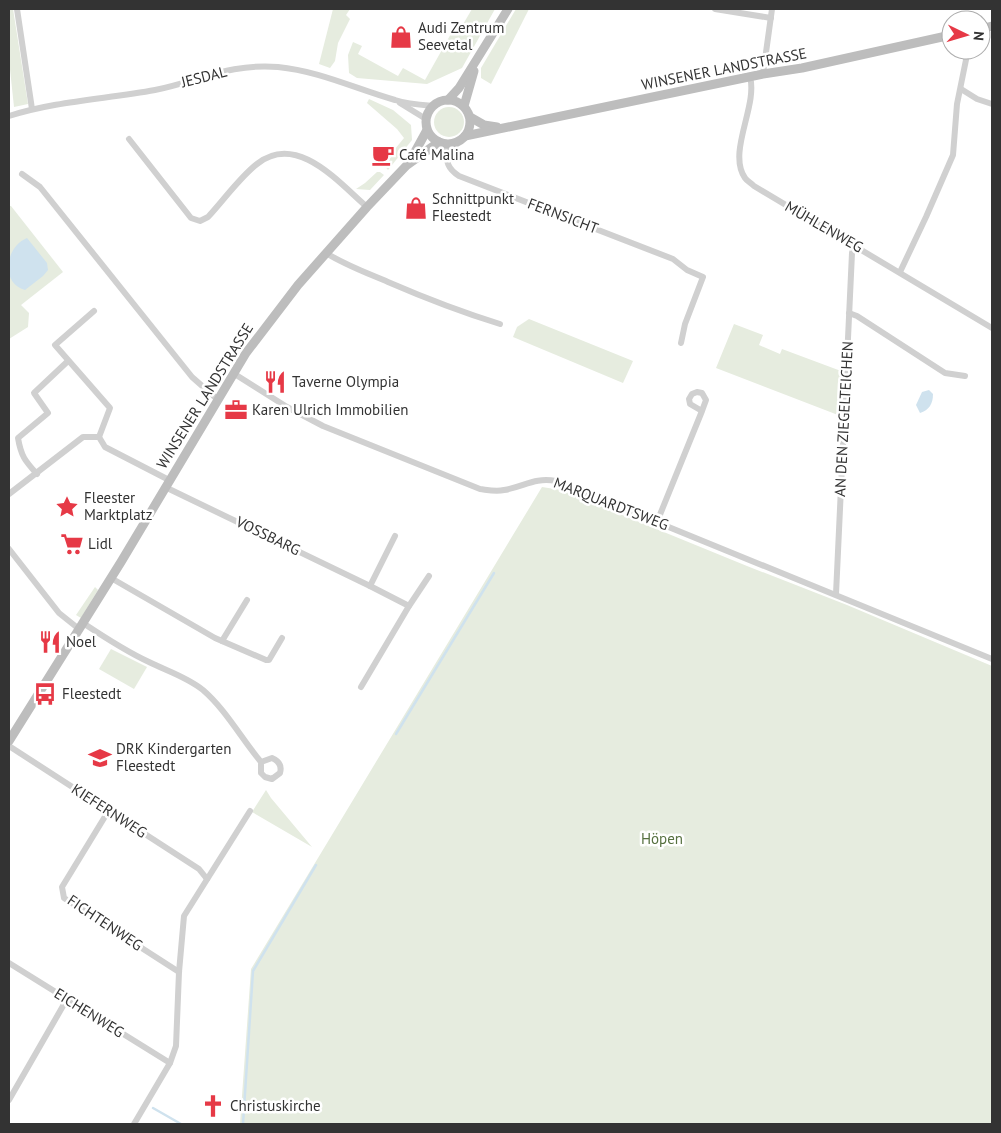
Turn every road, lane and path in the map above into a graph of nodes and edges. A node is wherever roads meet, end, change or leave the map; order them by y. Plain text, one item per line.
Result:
1 (16, 9) edge
2 (508, 9) edge
3 (715, 9) edge
4 (772, 9) edge
5 (771, 18) junction
6 (941, 37) edge
7 (478, 59) junction
8 (966, 60) edge
9 (763, 74) junction
10 (750, 77) junction
11 (961, 89) junction
12 (448, 100) junction
13 (397, 101) junction
14 (992, 104) edge
15 (433, 106) junction
16 (464, 106) junction
17 (32, 109) junction
18 (9, 116) edge
19 (470, 117) junction
20 (426, 119) junction
21 (503, 128) junction
22 (428, 130) junction
23 (465, 136) junction
24 (128, 139) dead end
25 (443, 143) junction
26 (408, 165) junction
27 (22, 174) dead end
28 (367, 207) junction
29 (854, 245) junction
30 (326, 253) junction
31 (900, 272) junction
32 (94, 312) dead end
33 (849, 313) junction
34 (500, 324) dead end
35 (992, 328) edge
36 (682, 343) dead end
37 (68, 361) junction
38 (233, 373) junction
39 (965, 376) dead end
40 (217, 399) junction
41 (702, 411) dead end
42 (99, 437) junction
43 (37, 474) junction
44 (167, 483) junction
45 (9, 494) edge
46 (657, 522) junction
47 (395, 536) dead end
48 (9, 549) edge
49 (429, 576) dead end
50 (111, 578) junction
51 (370, 586) junction
52 (836, 594) junction
53 (246, 600) dead end
54 (409, 606) junction
55 (81, 626) junction
56 (282, 638) dead end
57 (222, 641) junction
58 (992, 659) edge
59 (361, 687) dead end
60 (9, 741) edge
61 (9, 746) edge
62 (261, 762) dead end
63 (109, 810) junction
64 (250, 811) dead end
65 (207, 879) junction
66 (9, 963) edge
67 (179, 972) junction
68 (67, 999) junction
69 (170, 1063) junction
70 (9, 1100) edge
71 (134, 1124) edge

1 - 17 street
2 - 7 street
3 - 5 street
4 - 5 street
5 - 9 street
6 - 9 street, WINSENER LANDSTRASSE
7 - 12 street
7 - 16 street
8 - 11 street
9 - 10 street, WINSENER LANDSTRASSE
10 - 21 street, WINSENER LANDSTRASSE
10 - 29 street, MÜHLENWEG
11 - 14 street
11 - 31 street
12 - 15 street
12 - 16 street
13 - 15 street, JESDAL
13 - 17 street, JESDAL
13 - 20 street, JESDAL
15 - 20 street
16 - 19 street
17 - 18 street, JESDAL
19 - 21 street, WINSENER LANDSTRASSE
19 - 23 street
20 - 22 street
21 - 23 street, WINSENER LANDSTRASSE
22 - 25 street
22 - 26 street, WINSENER LANDSTRASSE
23 - 25 street, WINSENER LANDSTRASSE
24 - 28 street
25 - 26 street, WINSENER LANDSTRASSE
25 - 36 street, FERNSICHT
26 - 28 street, WINSENER LANDSTRASSE
27 - 40 street
28 - 30 street, WINSENER LANDSTRASSE
29 - 31 street, MÜHLENWEG
29 - 33 street, AN DEN ZIEGELTEICHEN
30 - 34 street
30 - 38 street, WINSENER LANDSTRASSE
31 - 35 street, MÜHLENWEG
32 - 37 street
33 - 39 street
33 - 52 street, AN DEN ZIEGELTEICHEN
37 - 42 street
37 - 43 street
38 - 40 street, WINSENER LANDSTRASSE
38 - 46 street, MARQUARDTSWEG
40 - 44 street, WINSENER LANDSTRASSE
41 - 46 street
42 - 43 street
42 - 44 street, VOSSBARG
43 - 45 street
44 - 50 street, WINSENER LANDSTRASSE
44 - 51 street, VOSSBARG
46 - 52 street, MARQUARDTSWEG
47 - 51 street
48 - 55 street
49 - 54 street
50 - 55 street, WINSENER LANDSTRASSE
50 - 57 street
51 - 54 street, VOSSBARG
52 - 58 street, MARQUARDTSWEG
53 - 57 street
54 - 59 street
55 - 60 street, WINSENER LANDSTRASSE
55 - 62 street
56 - 57 street
61 - 63 street, KIEFERNWEG
63 - 65 street, KIEFERNWEG
63 - 67 street, FICHTENWEG
64 - 65 street
65 - 67 street
66 - 68 street, EICHENWEG
67 - 69 street
68 - 69 street, EICHENWEG
68 - 70 street
69 - 71 street

